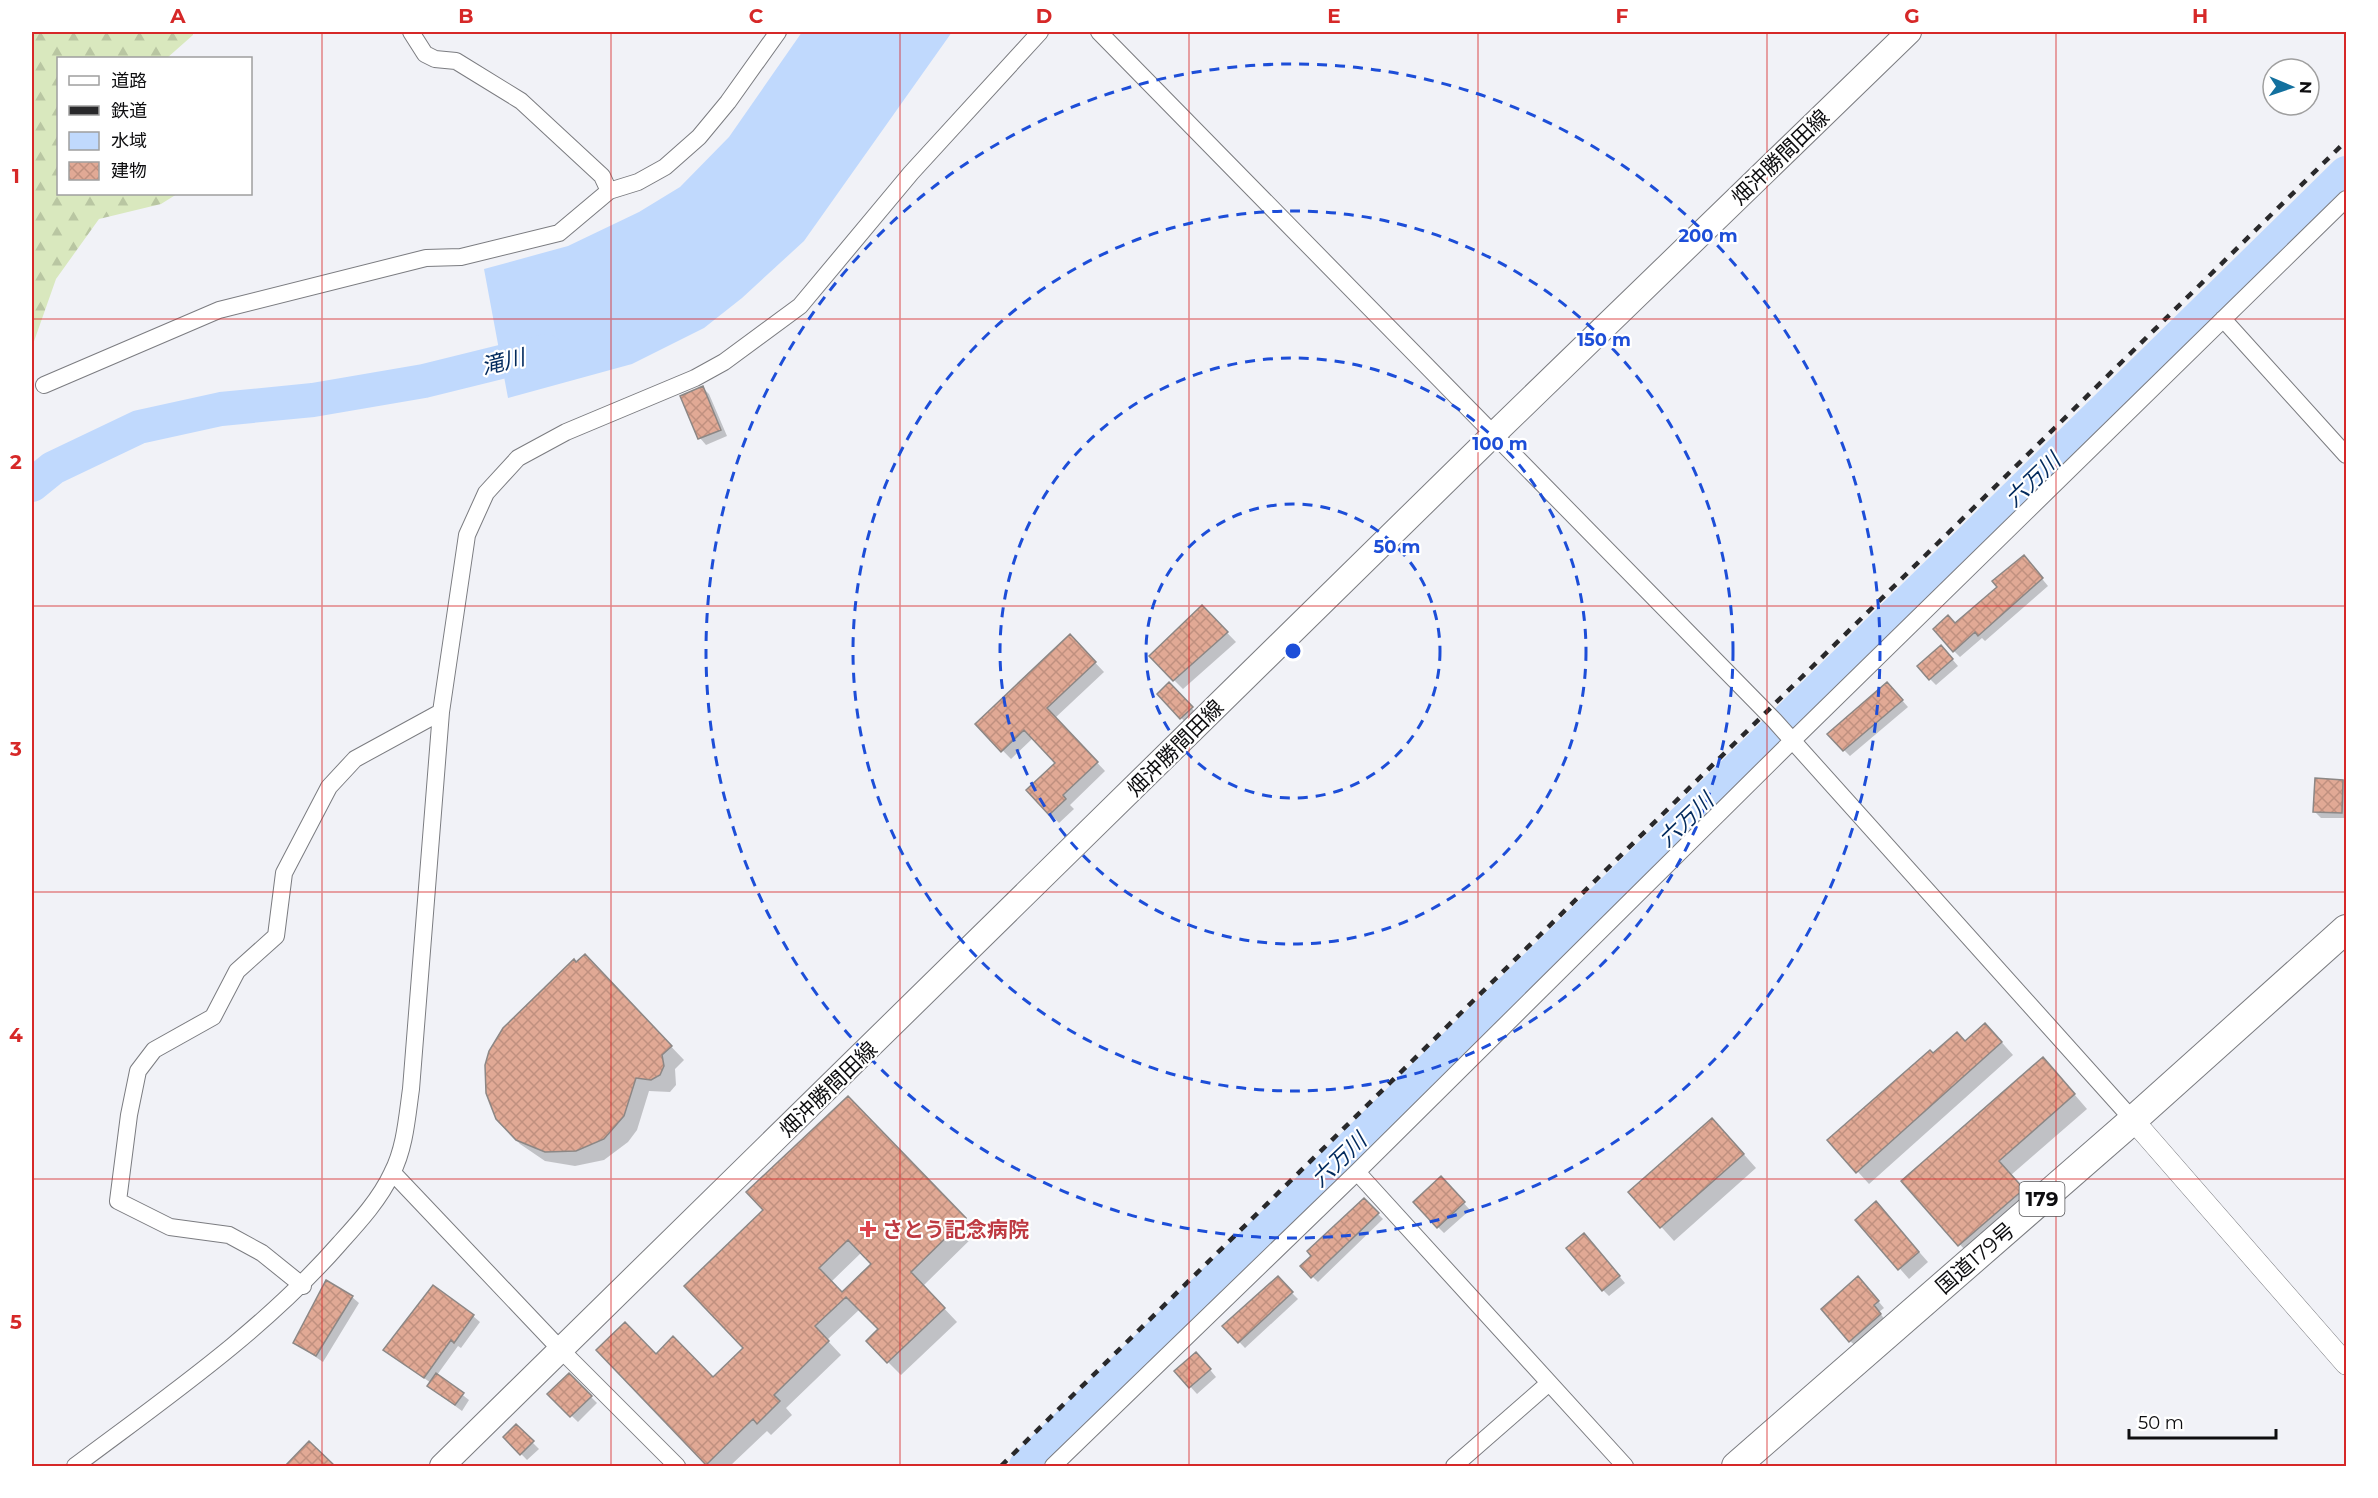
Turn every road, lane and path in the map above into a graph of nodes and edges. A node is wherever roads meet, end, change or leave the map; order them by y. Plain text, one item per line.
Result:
1 (411, 32) edge
2 (778, 32) edge
3 (1040, 32) edge
4 (1099, 32) edge
5 (1909, 32) edge
6 (609, 191) junction
7 (2346, 199) edge
8 (2223, 319) junction
9 (44, 385) dead end
10 (1494, 434) junction
11 (2346, 455) edge
12 (441, 712) junction
13 (1792, 741) junction
14 (2346, 929) edge
15 (2133, 1120) junction
16 (1357, 1172) junction
17 (393, 1173) junction
18 (303, 1286) junction
19 (561, 1350) junction
20 (2346, 1364) edge
21 (1549, 1383) junction
22 (75, 1467) edge
23 (442, 1467) edge
24 (677, 1467) edge
25 (1053, 1467) edge
26 (1454, 1467) edge
27 (1625, 1467) edge
28 (1736, 1467) edge

1 - 6 street
2 - 6 street
3 - 12 street
4 - 10 street
5 - 10 main road, 畑沖勝間田線
6 - 9 street
7 - 8 street
8 - 11 street
8 - 13 street
10 - 13 street
10 - 19 main road, 畑沖勝間田線
12 - 17 street
12 - 18 street
13 - 15 street
13 - 16 street
14 - 15 highway, 国道179号 / 179
15 - 20 street
15 - 28 highway, 国道179号 / 179
16 - 21 street
16 - 25 street
17 - 18 street
17 - 19 street
18 - 22 street
19 - 23 main road, 畑沖勝間田線
19 - 24 street
21 - 26 street
21 - 27 street

